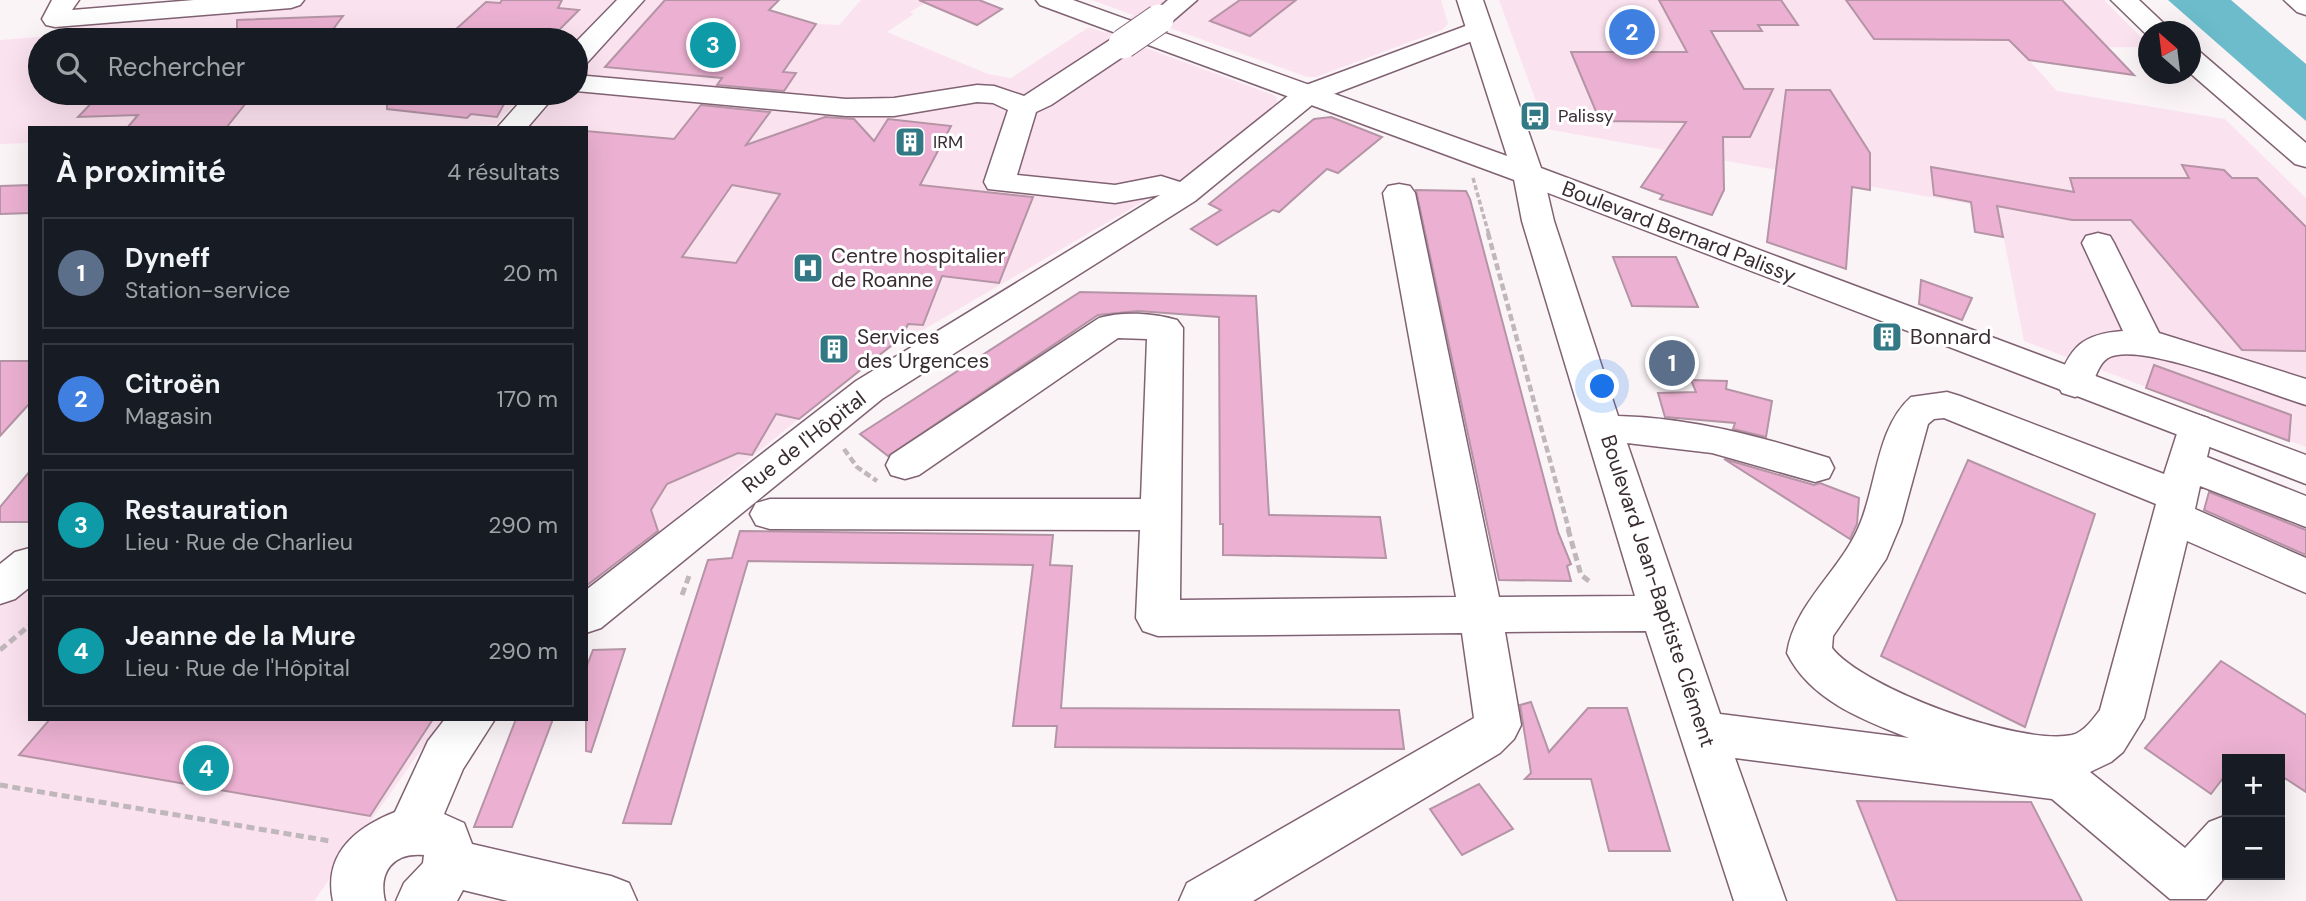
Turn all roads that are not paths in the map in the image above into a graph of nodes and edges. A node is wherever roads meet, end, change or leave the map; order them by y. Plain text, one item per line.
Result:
1 (291, 0) edge
2 (631, 0) edge
3 (1049, 0) edge
4 (1184, 0) edge
5 (1470, 0) edge
6 (2124, 0) edge
7 (2297, 0) edge
8 (2306, 7) edge
9 (65, 10) edge
10 (2148, 21) edge
11 (1479, 29) junction
12 (588, 45) edge
13 (2201, 67) edge
14 (588, 84) edge
15 (1308, 94) junction
16 (532, 105) edge
17 (1023, 107) junction
18 (513, 126) edge
19 (2306, 158) edge
20 (1528, 174) junction
21 (1399, 193) dead end
22 (1184, 194) junction
23 (2098, 243) dead end
24 (2145, 341) junction
25 (2075, 384) junction
26 (2306, 392) edge
27 (1606, 429) junction
28 (1815, 468) dead end
29 (2306, 470) edge
30 (891, 473) road end
31 (2183, 476) junction
32 (2306, 512) edge
33 (770, 514) dead end
34 (1162, 515) junction
35 (28, 566) edge
36 (2306, 576) edge
37 (0, 587) edge
38 (588, 613) edge
39 (1662, 613) junction
40 (1481, 615) junction
41 (471, 721) edge
42 (1703, 733) junction
43 (412, 830) junction
44 (2222, 844) edge
45 (436, 882) edge
46 (521, 891) edge
47 (359, 901) edge
48 (611, 901) edge
49 (1205, 901) edge
50 (1760, 901) edge

1 - 9 street
2 - 12 street
3 - 15 street, Boulevard Bernard Palissy
4 - 17 street, bridge
5 - 11 street, Boulevard Jean-Baptiste Clément
6 - 10 street
7 - 8 street
11 - 15 street, Rue de l'Hôpital
11 - 20 street, Boulevard Jean-Baptiste Clément
13 - 19 street
14 - 17 street
15 - 20 street, Boulevard Bernard Palissy
15 - 22 street, Rue de l'Hôpital
16 - 18 street
17 - 22 street
20 - 25 street, Boulevard Bernard Palissy
20 - 27 street, Boulevard Jean-Baptiste Clément
21 - 40 street
22 - 38 street, Rue de l'Hôpital
23 - 24 street
24 - 25 street
24 - 26 street
25 - 31 street, Boulevard Bernard Palissy
27 - 28 street
27 - 39 street, Boulevard Jean-Baptiste Clément
29 - 31 street, Boulevard Bernard Palissy
30 - 34 street
31 - 31 street
31 - 32 street
31 - 36 street
33 - 34 street
34 - 40 street
35 - 37 street
39 - 40 street
39 - 42 street, Boulevard Jean-Baptiste Clément
40 - 49 street
41 - 43 street
42 - 44 street
42 - 50 street, Boulevard Jean-Baptiste Clément
43 - 45 street
43 - 47 street
45 - 46 street
46 - 48 street

